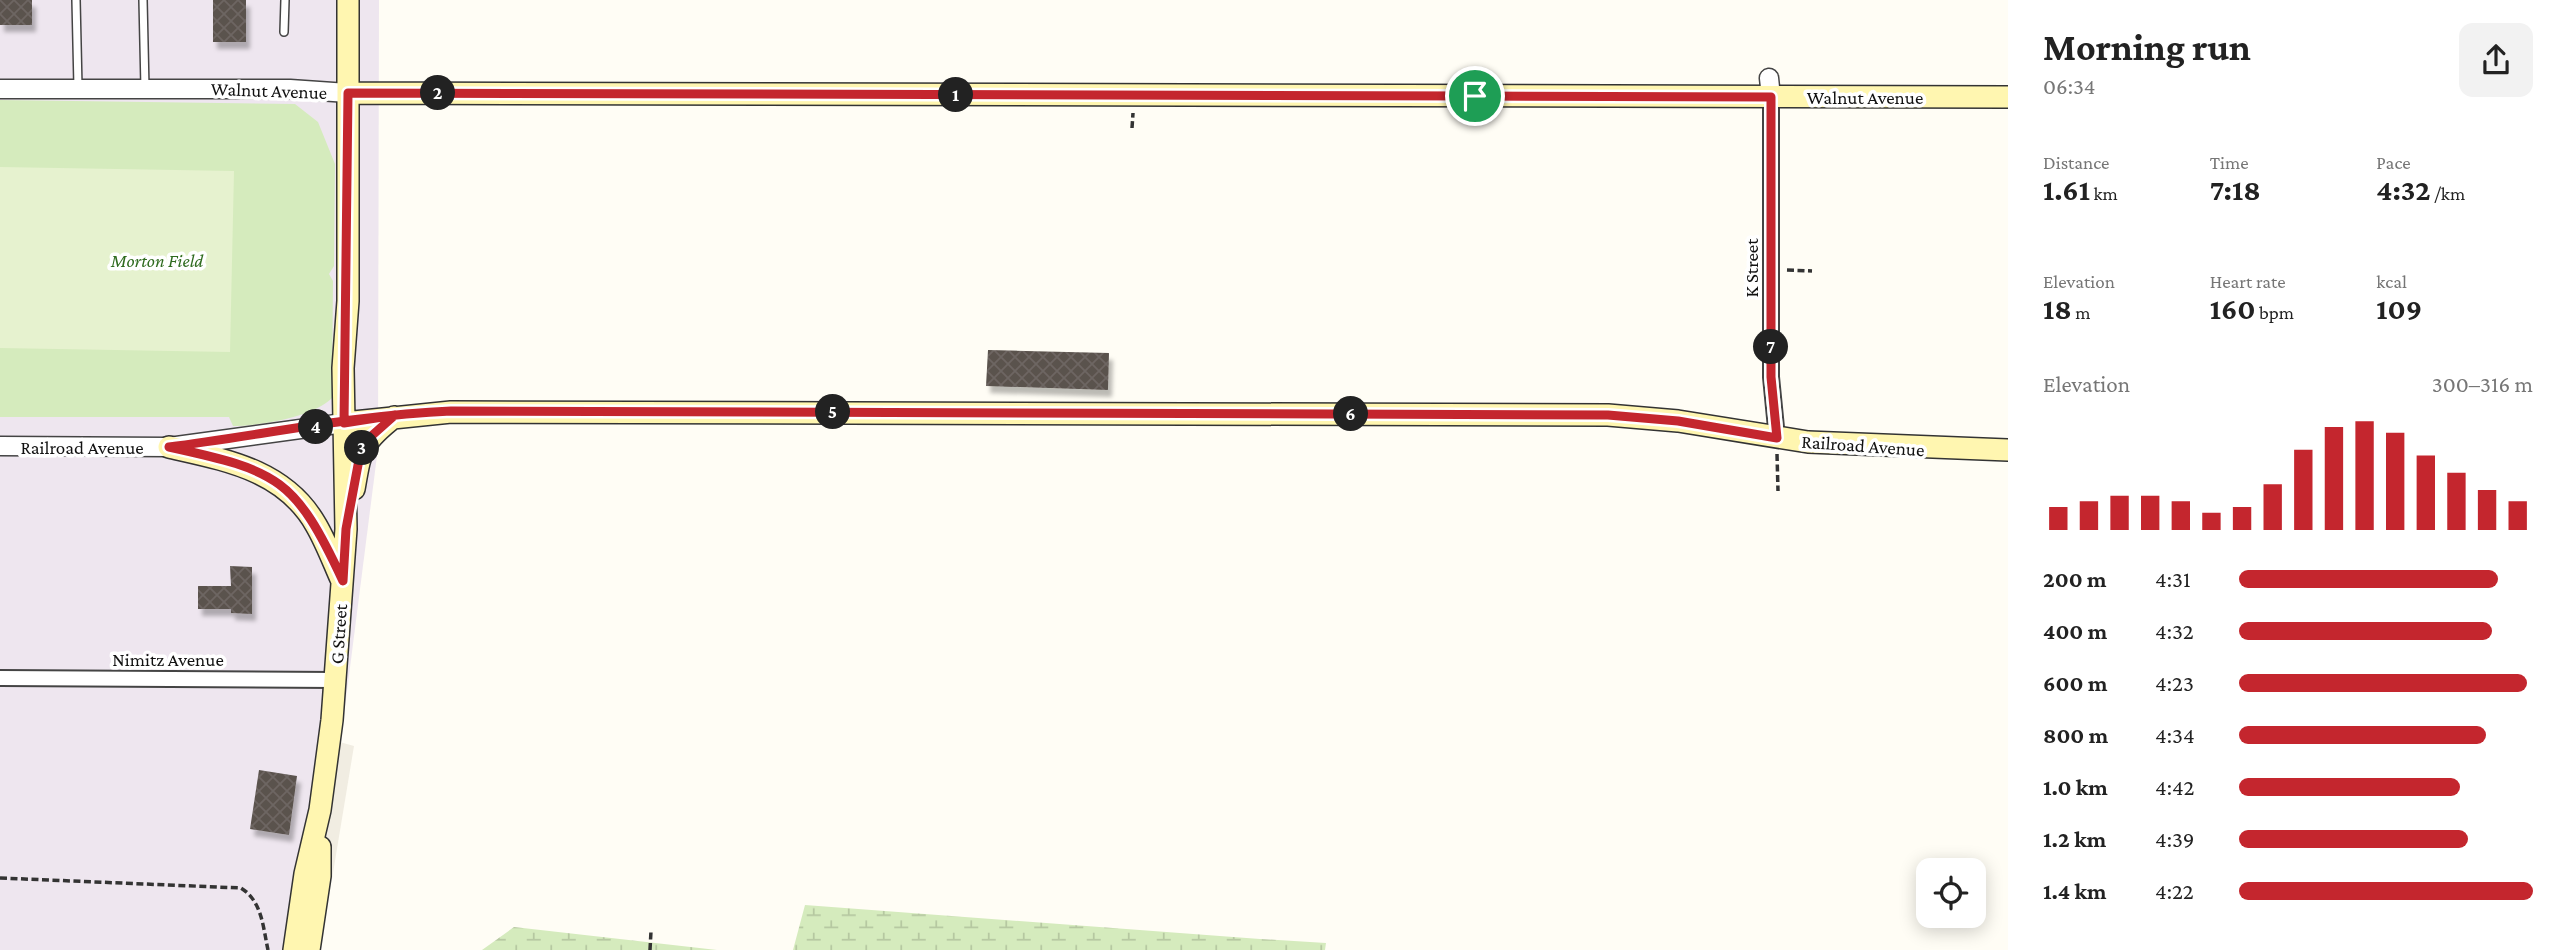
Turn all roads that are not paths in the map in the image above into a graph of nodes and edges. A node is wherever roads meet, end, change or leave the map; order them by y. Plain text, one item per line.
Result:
1 (76, 0) edge
2 (143, 0) edge
3 (285, 0) edge
4 (348, 0) edge
5 (284, 32) dead end
6 (1770, 88) junction
7 (0, 89) edge
8 (78, 89) junction
9 (145, 89) junction
10 (348, 93) junction
11 (2008, 97) edge
12 (395, 415) junction
13 (344, 423) junction
14 (1777, 438) junction
15 (0, 446) edge
16 (169, 447) junction
17 (2008, 450) edge
18 (346, 529) junction
19 (343, 581) junction
20 (0, 678) edge
21 (335, 680) junction
22 (312, 875) junction
23 (293, 950) edge
24 (309, 950) edge

1 - 8 lane
2 - 9 lane
3 - 5 lane
4 - 10 main road, G Street
6 - 10 main road, Walnut Avenue
6 - 11 main road, Walnut Avenue
6 - 14 street, K Street
7 - 8 street, Walnut Avenue
8 - 9 street, Walnut Avenue
9 - 10 street, Walnut Avenue
10 - 13 main road, G Street
12 - 13 main road, Railroad Avenue
12 - 14 main road, Railroad Avenue
12 - 18 main road
13 - 16 street, Railroad Avenue
13 - 18 main road, G Street
14 - 17 main road, Railroad Avenue
15 - 16 street, Railroad Avenue
16 - 19 main road
18 - 19 main road, G Street
19 - 21 main road, G Street
20 - 21 street, Nimitz Avenue
21 - 22 main road, G Street
22 - 23 main road
22 - 24 main road

